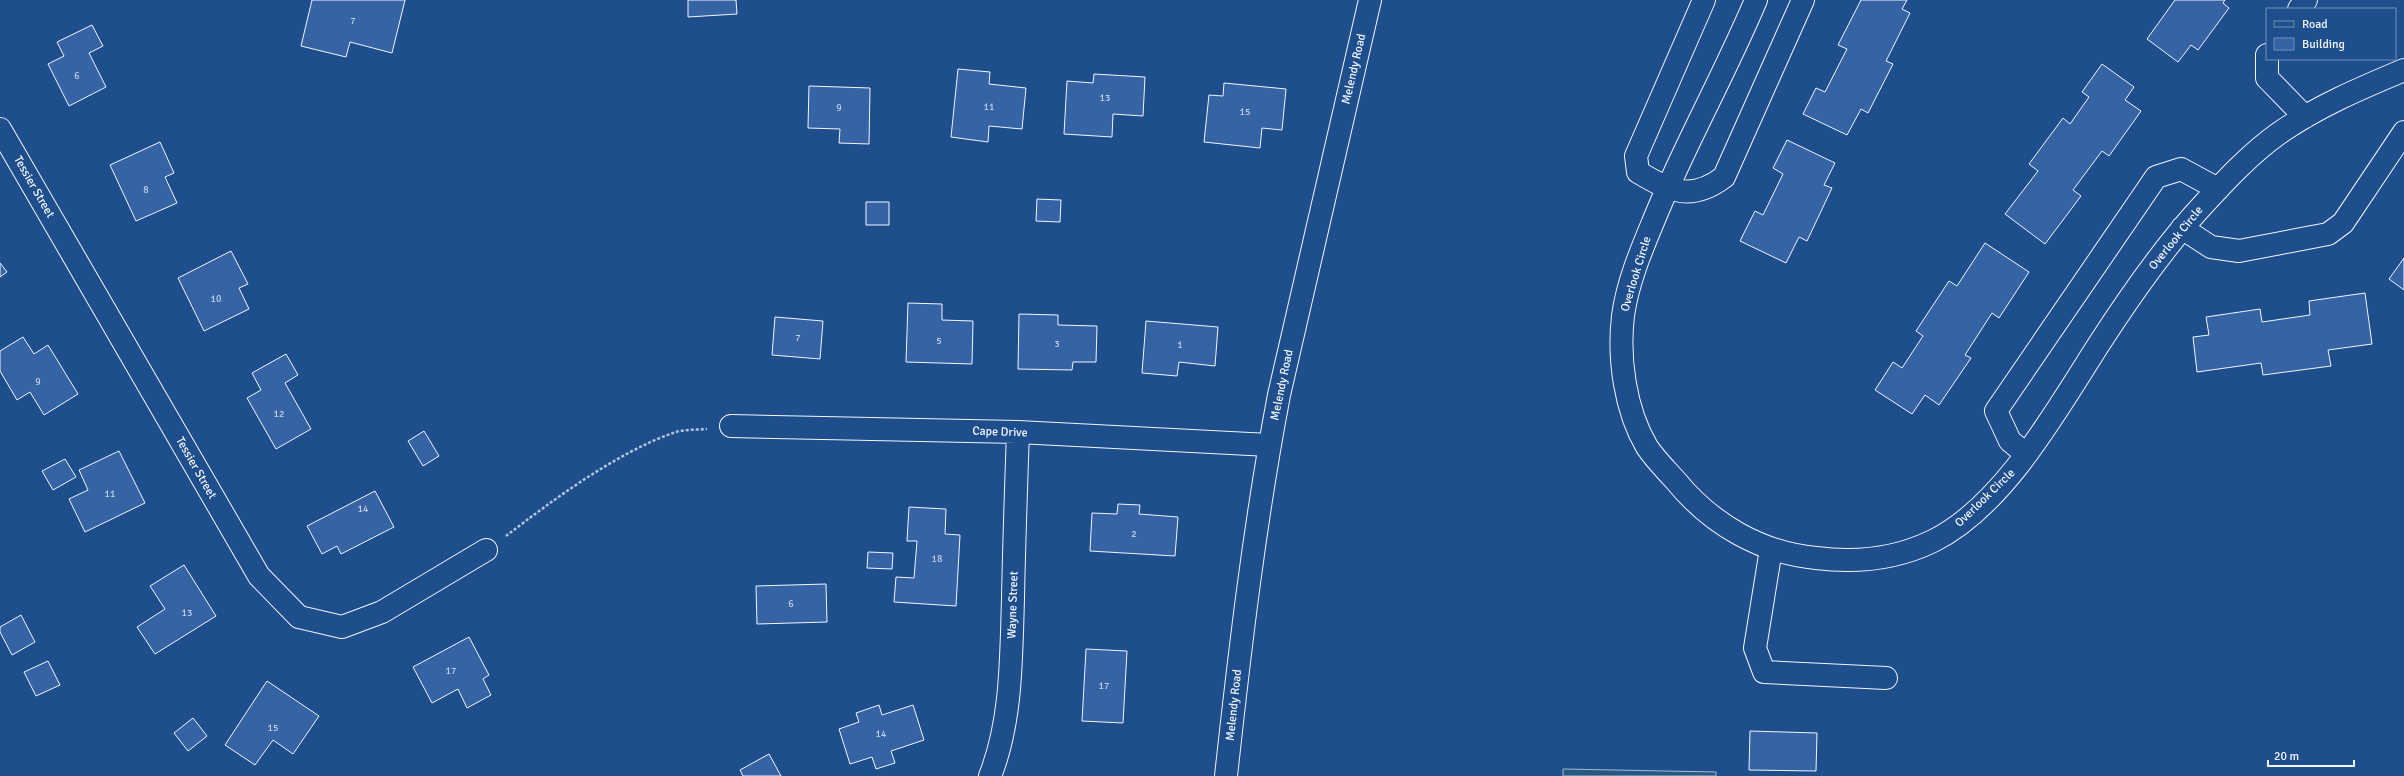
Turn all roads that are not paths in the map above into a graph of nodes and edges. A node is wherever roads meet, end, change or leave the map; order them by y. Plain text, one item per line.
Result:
1 (1370, 0) edge
2 (1704, 0) edge
3 (1756, 0) edge
4 (1803, 0) edge
5 (2306, 0) edge
6 (2300, 8) edge
7 (2267, 60) edge
8 (2404, 70) edge
9 (2305, 117) junction
10 (0, 129) edge
11 (2404, 132) edge
12 (1667, 189) junction
13 (2218, 189) junction
14 (2182, 228) junction
15 (732, 426) road end
16 (1018, 432) junction
17 (1269, 445) junction
18 (2026, 454) junction
19 (1771, 549) junction
20 (486, 550) road end
21 (1886, 678) dead end
22 (990, 776) edge
23 (1226, 776) edge

1 - 17 street, Melendy Road
2 - 12 street
3 - 12 street, Overlook Circle
4 - 12 street
5 - 6 street
7 - 9 street
8 - 9 street, Overlook Circle
9 - 13 street, Overlook Circle
10 - 20 street, Tessier Street
11 - 14 street
12 - 19 street, Overlook Circle
13 - 14 street, Overlook Circle
13 - 18 street
14 - 18 street, Overlook Circle
15 - 16 street, Cape Drive
16 - 17 street, Cape Drive
16 - 22 street, Wayne Street
17 - 23 street, Melendy Road
18 - 19 street, Overlook Circle
19 - 21 street

